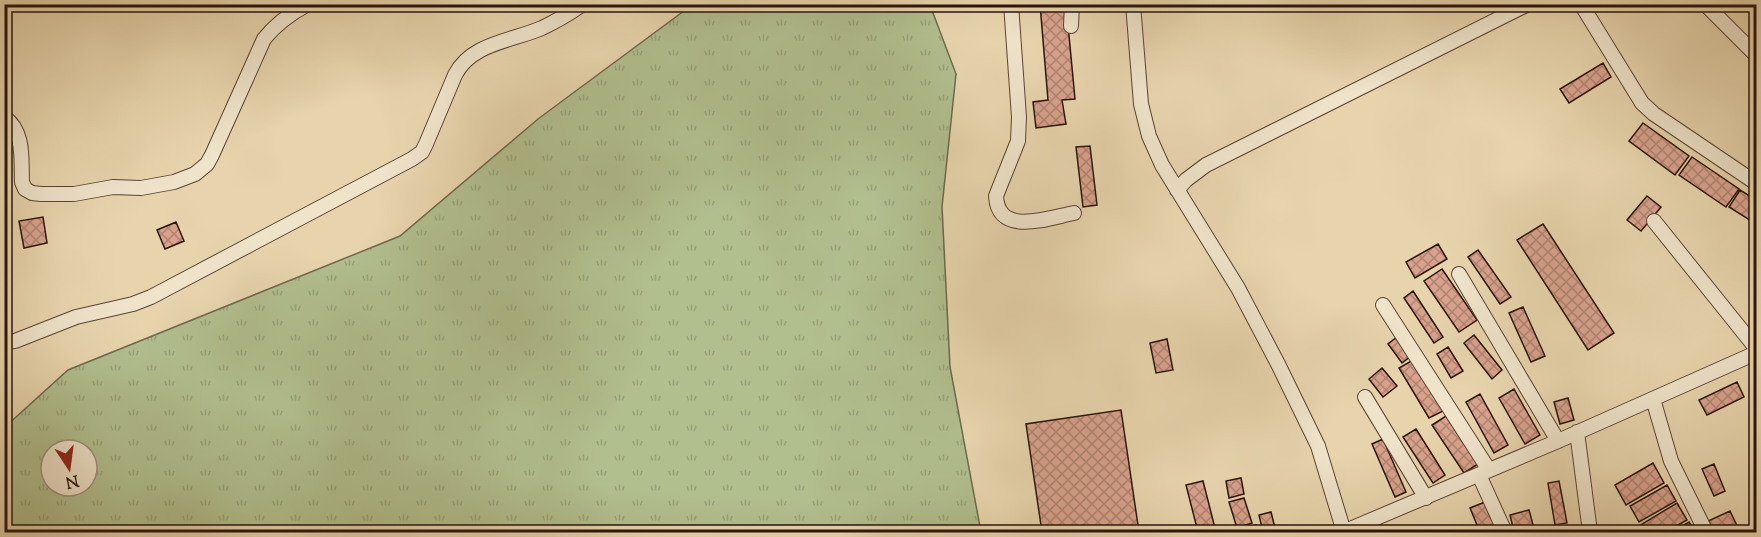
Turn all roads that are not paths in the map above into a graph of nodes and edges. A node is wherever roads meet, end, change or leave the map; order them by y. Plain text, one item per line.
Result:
1 (309, 4) edge
2 (583, 4) edge
3 (1011, 4) edge
4 (1072, 4) edge
5 (1133, 4) edge
6 (1528, 4) edge
7 (1581, 4) edge
8 (1705, 4) edge
9 (1071, 26) dead end
10 (1756, 55) edge
11 (4, 117) edge
12 (1756, 183) edge
13 (1177, 190) junction
14 (1074, 213) dead end
15 (1654, 221) dead end
16 (1459, 274) dead end
17 (1383, 305) dead end
18 (4, 342) edge
19 (1756, 348) edge
20 (1756, 352) edge
21 (1365, 397) dead end
22 (1653, 399) junction
23 (1577, 432) junction
24 (1558, 441) junction
25 (1484, 472) junction
26 (1426, 498) junction
27 (1343, 532) edge
28 (1505, 532) edge
29 (1590, 532) edge
30 (1706, 532) edge

1 - 11 lane
2 - 18 lane
3 - 14 lane
4 - 9 lane
5 - 13 lane
6 - 13 lane
7 - 12 lane
8 - 10 lane
13 - 27 lane
15 - 19 lane
16 - 24 lane
17 - 25 lane
20 - 22 lane
21 - 26 lane
22 - 23 lane
22 - 30 lane
23 - 24 lane
23 - 29 lane
24 - 25 lane
25 - 26 lane
25 - 28 lane
26 - 27 lane

